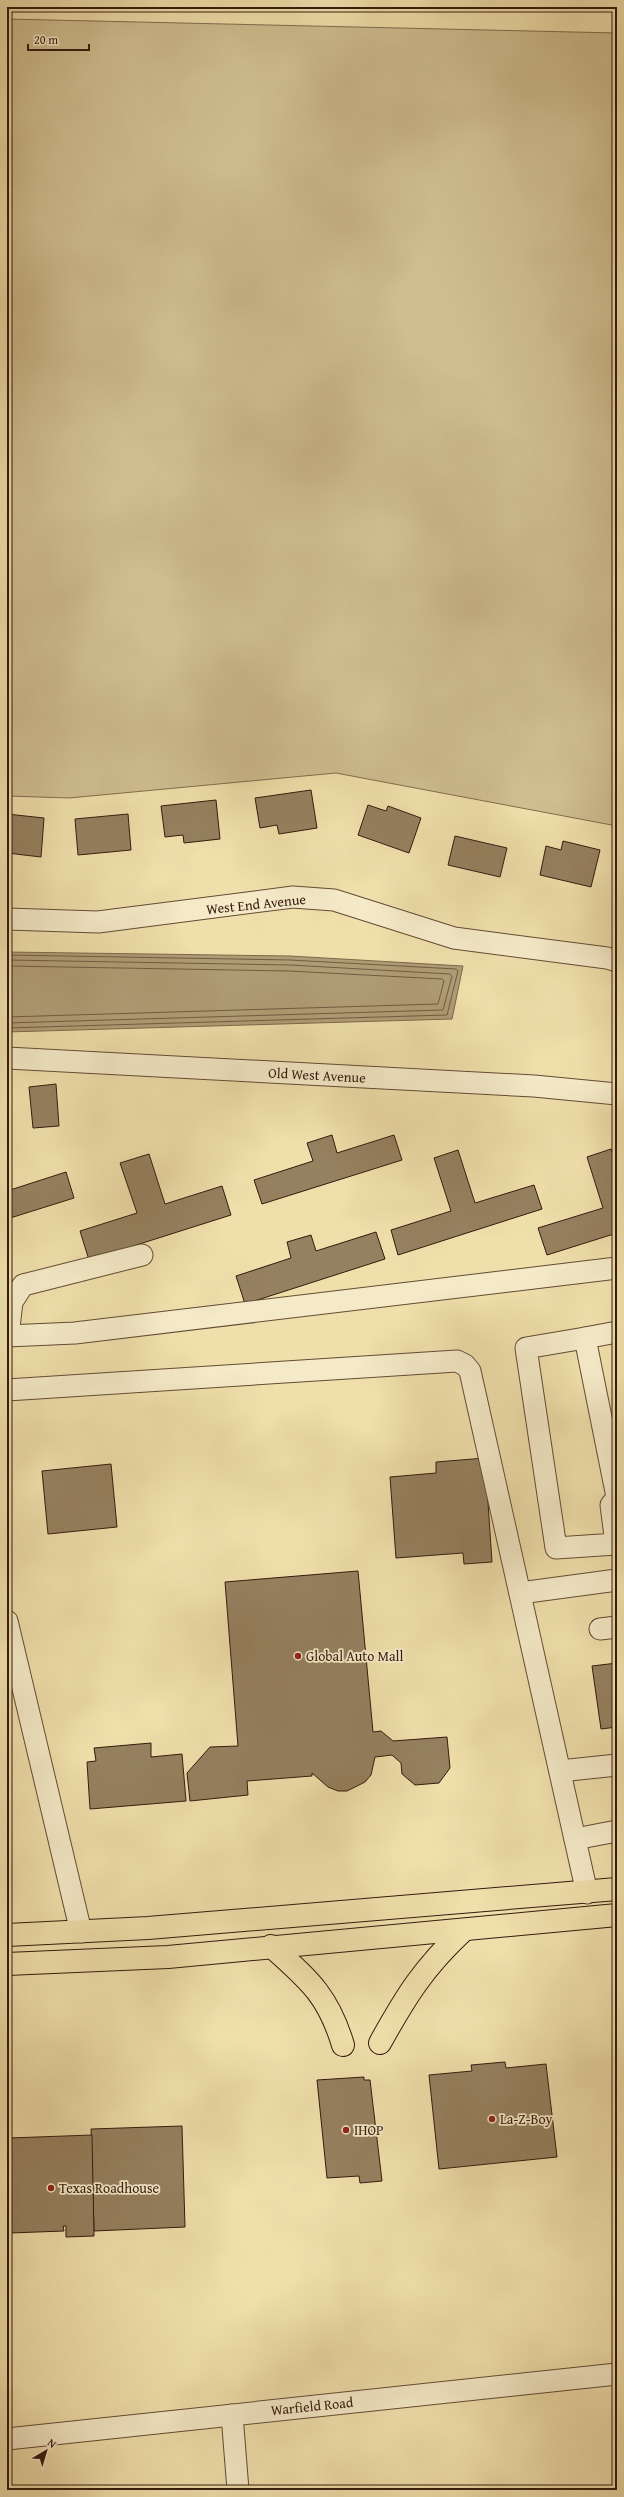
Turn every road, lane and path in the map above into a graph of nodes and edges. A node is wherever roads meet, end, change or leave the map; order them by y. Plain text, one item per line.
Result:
1 (7, 919) edge
2 (617, 961) edge
3 (11, 1060) edge
4 (617, 1094) edge
5 (142, 1255) dead end
6 (617, 1268) edge
7 (617, 1332) edge
8 (8, 1336) edge
9 (585, 1338) junction
10 (7, 1390) edge
11 (617, 1497) edge
12 (617, 1580) edge
13 (520, 1593) junction
14 (7, 1621) edge
15 (617, 1765) edge
16 (560, 1771) junction
17 (617, 1832) edge
18 (575, 1839) junction
19 (617, 1889) edge
20 (587, 1892) junction
21 (617, 1915) edge
22 (464, 1930) junction
23 (81, 1932) junction
24 (7, 1935) edge
25 (271, 1946) junction
26 (7, 1964) edge
27 (380, 2043) dead end
28 (343, 2046) dead end
29 (617, 2374) edge
30 (232, 2415) junction
31 (7, 2439) edge
32 (238, 2490) edge

1 - 2 street, West End Avenue
3 - 4 street, Old West Avenue
5 - 8 street
6 - 8 street
7 - 9 street
9 - 11 street
9 - 11 street
10 - 13 street
12 - 13 street
13 - 16 street
14 - 23 street
15 - 16 street
16 - 18 street
17 - 18 street
18 - 20 street
19 - 20 highway
20 - 23 highway
21 - 22 highway
22 - 25 highway
22 - 27 highway
23 - 24 highway
25 - 26 highway
25 - 28 highway
29 - 30 street, Warfield Road
30 - 31 street, Warfield Road
30 - 32 street

